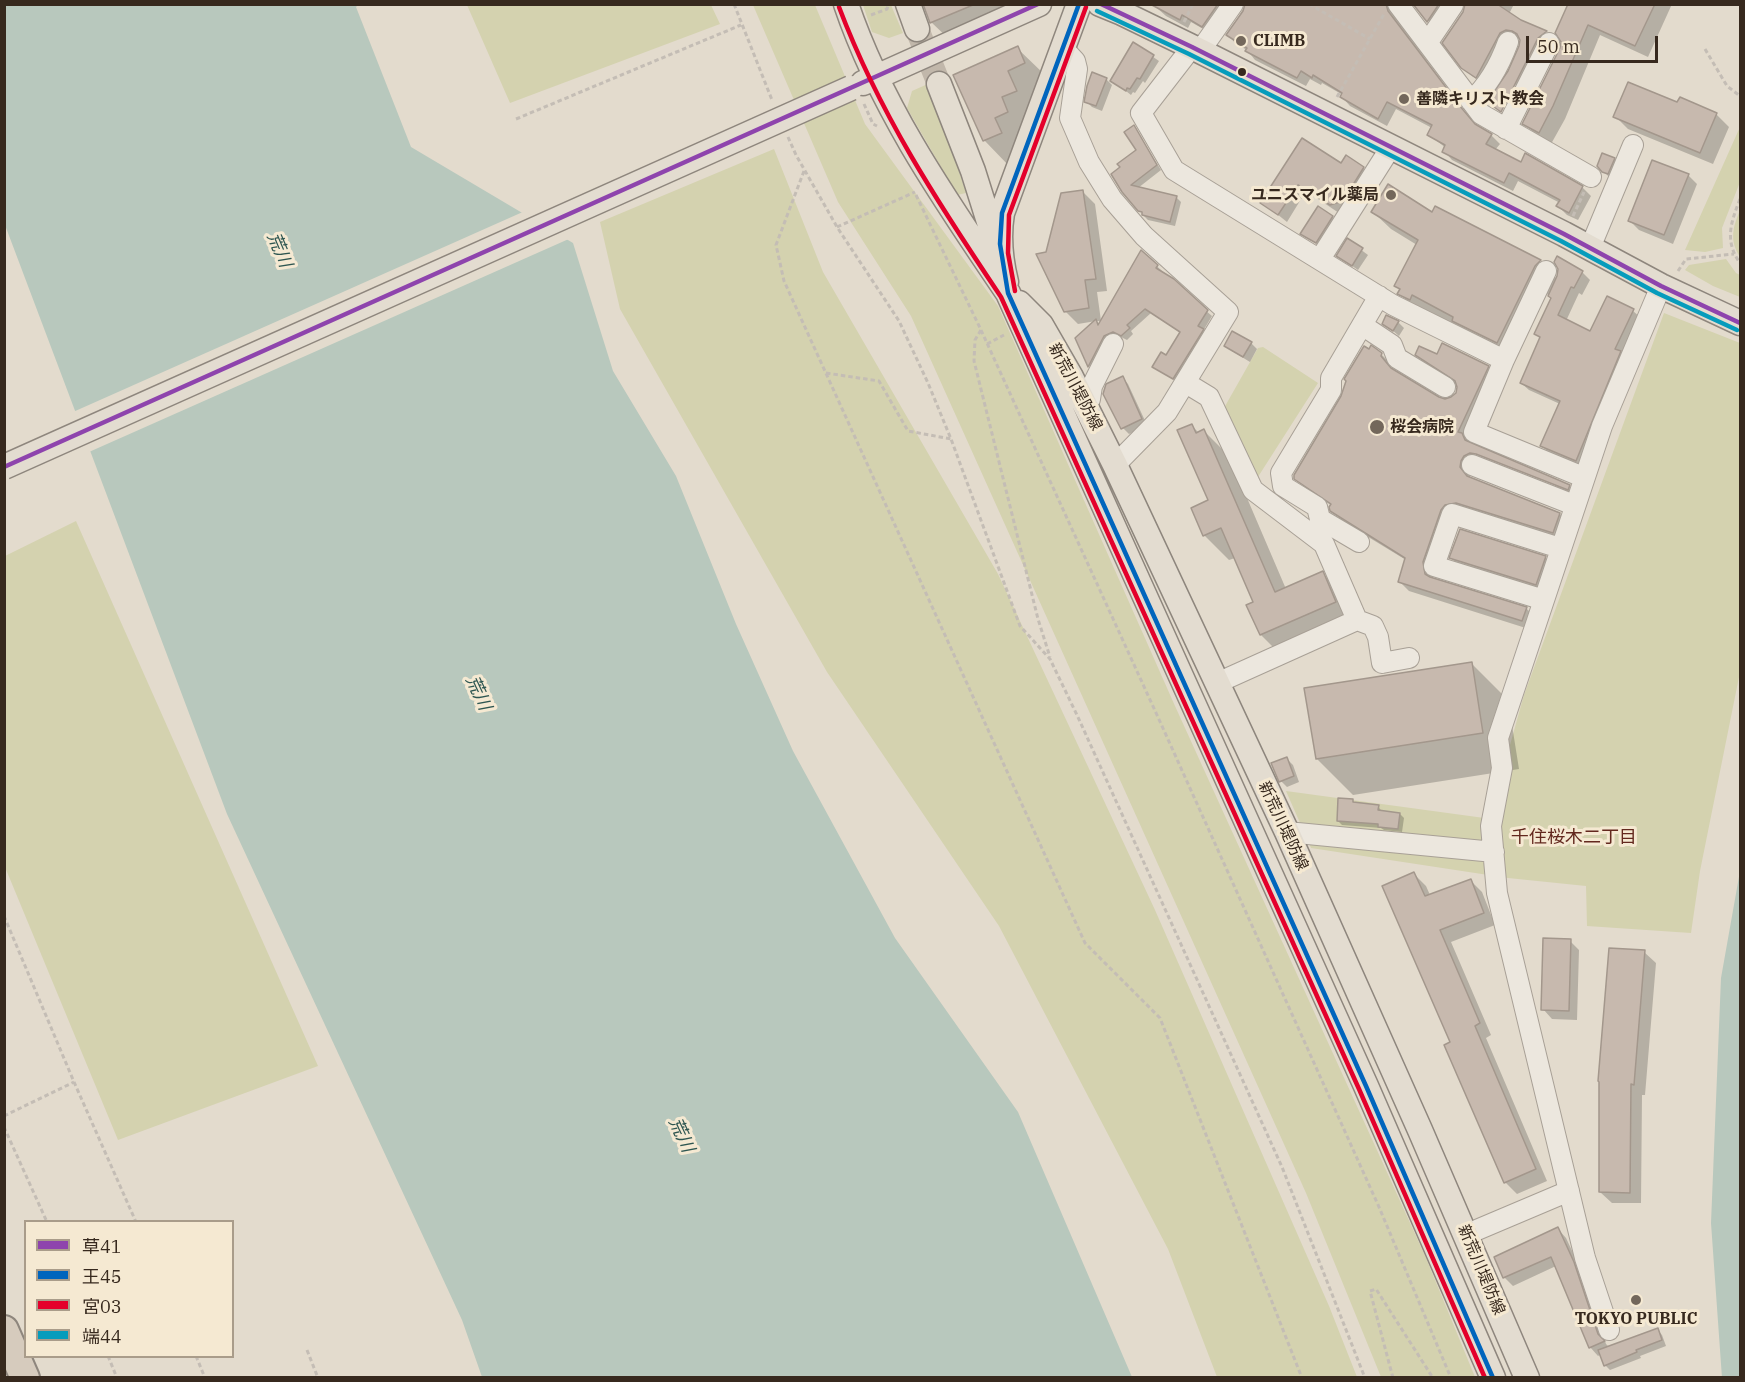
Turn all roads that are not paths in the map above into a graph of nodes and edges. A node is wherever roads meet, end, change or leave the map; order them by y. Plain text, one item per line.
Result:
1 (846, 4) edge
2 (908, 4) edge
3 (1039, 4) edge
4 (1079, 4) edge
5 (1100, 4) edge
6 (1233, 4) edge
7 (1453, 5) edge
8 (1391, 9) edge
9 (917, 29) tunnel mouth
10 (1428, 42) junction
11 (1508, 42) dead end
12 (1550, 44) dead end
13 (1063, 48) junction
14 (1196, 49) junction
15 (876, 77) junction
16 (939, 84) tunnel mouth
17 (1471, 101) junction
18 (1506, 129) junction
19 (1633, 145) dead end
20 (1391, 147) junction
21 (1591, 177) road end
22 (1590, 248) junction
23 (1000, 257) junction
24 (1320, 259) junction
25 (1546, 271) dead end
26 (1669, 279) junction
27 (1008, 293) junction
28 (1378, 296) junction
29 (1740, 323) edge
30 (1362, 325) junction
31 (1113, 344) dead end
32 (1504, 360) junction
33 (1186, 384) junction
34 (1445, 387) dead end
35 (1086, 405) junction
36 (1115, 465) junction
37 (1472, 465) dead end
38 (4, 467) edge
39 (1583, 477) junction
40 (1574, 505) junction
41 (1359, 542) dead end
42 (1560, 548) junction
43 (1544, 600) junction
44 (1357, 620) junction
45 (1409, 658) dead end
46 (1217, 683) junction
47 (1287, 832) junction
48 (1494, 852) junction
49 (1569, 1191) junction
50 (1465, 1234) junction
51 (4, 1330) edge
52 (1609, 1330) dead end
53 (4, 1359) edge
54 (13, 1377) edge
55 (25, 1377) edge
56 (1493, 1377) edge
57 (1527, 1377) edge

1 - 15 main road, 新荒川堤防線
2 - 9 main road
3 - 15 main road
4 - 13 main road
5 - 14 main road
6 - 14 street
7 - 10 street
8 - 10 street
10 - 17 street
11 - 17 street
12 - 18 street
13 - 23 main road
13 - 33 street
14 - 20 main road
14 - 24 street
15 - 27 main road, 新荒川堤防線
15 - 38 main road, bridge
16 - 23 main road
17 - 18 street
18 - 21 street
19 - 22 street
20 - 22 main road
20 - 24 street
22 - 26 main road
23 - 27 main road
24 - 28 street
25 - 32 street
26 - 29 main road
26 - 39 street
27 - 35 main road, 新荒川堤防線
27 - 56 main road, 新荒川堤防線
28 - 30 street
28 - 32 street
30 - 34 street
30 - 41 street
31 - 35 street
32 - 39 street
33 - 36 street
33 - 44 street
35 - 36 main road, 新荒川堤防線
36 - 46 main road, 新荒川堤防線
37 - 40 street
39 - 40 street
40 - 42 street
42 - 43 street
42 - 43 street
43 - 48 street
44 - 45 street
44 - 46 street
46 - 47 main road, 新荒川堤防線
47 - 48 street
47 - 50 main road, 新荒川堤防線
48 - 49 street
49 - 50 street
49 - 52 street
50 - 57 main road, 新荒川堤防線
51 - 55 highway
53 - 54 main road

